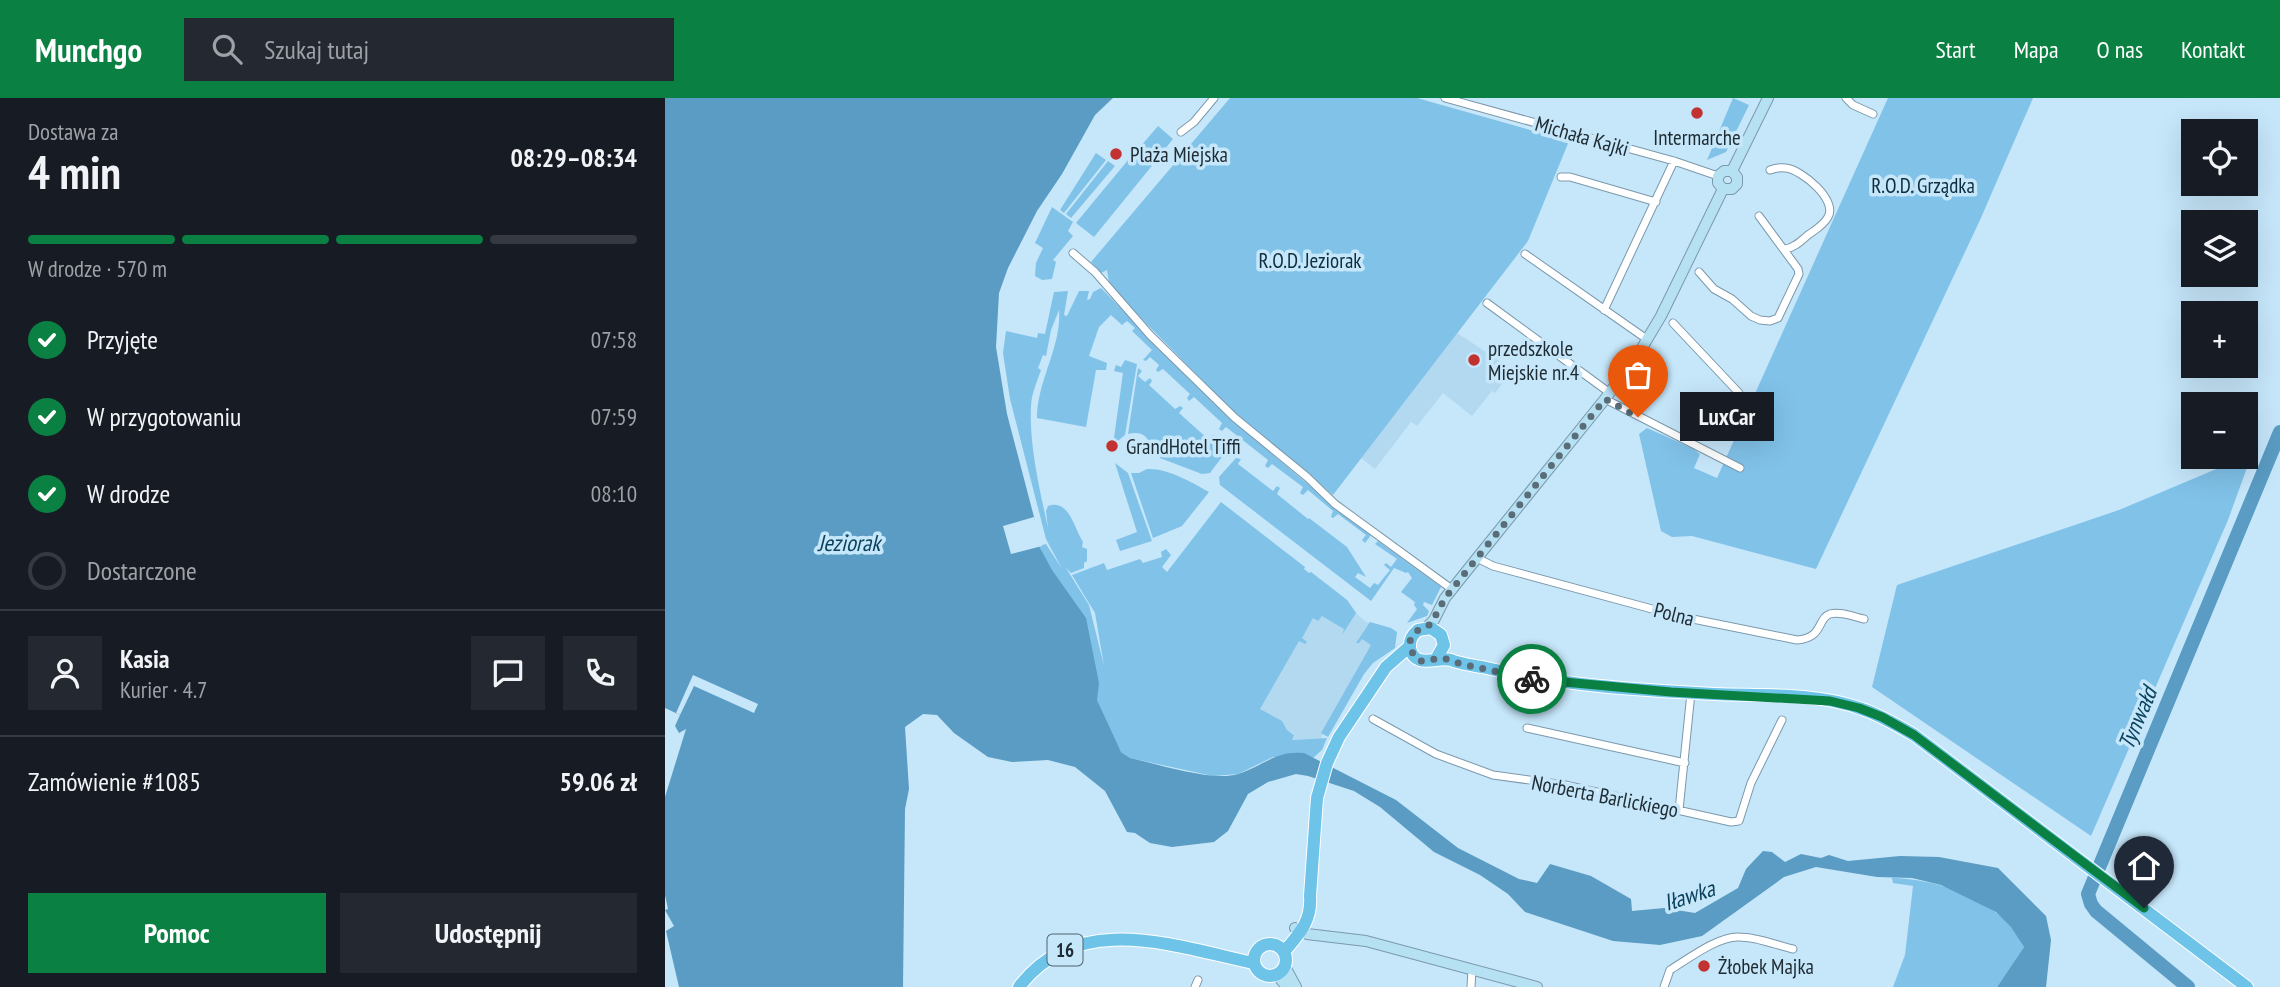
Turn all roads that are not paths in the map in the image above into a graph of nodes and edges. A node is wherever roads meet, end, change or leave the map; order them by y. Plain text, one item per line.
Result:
1 (1214, 98) edge
2 (1445, 98) edge
3 (1768, 98) edge
4 (1846, 98) edge
5 (1873, 114) dead end
6 (1181, 132) dead end
7 (1674, 161) junction
8 (1770, 170) dead end
9 (1732, 171) junction
10 (1718, 176) junction
11 (1561, 177) dead end
12 (1723, 189) junction
13 (1656, 202) junction
14 (1759, 216) dead end
15 (1785, 249) junction
16 (1073, 253) dead end
17 (1525, 254) dead end
18 (1699, 272) dead end
19 (1487, 303) dead end
20 (1604, 310) junction
21 (1673, 323) dead end
22 (1648, 340) junction
23 (1608, 396) junction
24 (1724, 428) dead end
25 (1740, 468) dead end
26 (1477, 558) junction
27 (1452, 592) junction
28 (1864, 619) dead end
29 (1426, 628) junction
30 (1442, 640) junction
31 (1410, 646) junction
32 (1417, 659) junction
33 (1436, 659) junction
34 (1480, 667) junction
35 (1381, 676) junction
36 (1691, 693) junction
37 (1373, 719) dead end
38 (1782, 720) dead end
39 (1527, 728) dead end
40 (1685, 763) junction
41 (1679, 810) junction
42 (1298, 929) junction
43 (1281, 949) junction
44 (1793, 949) dead end
45 (1254, 958) junction
46 (1472, 969) junction
47 (1281, 971) junction
48 (1019, 987) edge
49 (1287, 987) edge
50 (1296, 987) edge
51 (1471, 987) edge
52 (1537, 987) edge
53 (1664, 987) edge
54 (2246, 987) edge

1 - 6 street
2 - 7 street, Michała Kajki
3 - 9 street
4 - 5 street
7 - 10 street, Michała Kajki
7 - 13 street
8 - 15 street
9 - 10 street
9 - 12 street
10 - 12 street
11 - 13 street
12 - 22 street
13 - 20 street
14 - 15 street
15 - 18 street
16 - 27 street
17 - 20 street
19 - 23 street
20 - 22 street
21 - 24 street
22 - 23 street
23 - 25 street
23 - 26 street
26 - 27 street
26 - 28 street, Polna
27 - 29 street
27 - 30 street
29 - 30 main road
29 - 31 main road
30 - 33 main road
30 - 34 main road
31 - 32 main road
31 - 35 main road
32 - 33 main road
32 - 35 main road
33 - 34 main road
34 - 36 main road
35 - 42 main road
36 - 40 street
36 - 54 main road
37 - 41 street, Norberta Barlickiego
38 - 41 street, Norberta Barlickiego
39 - 40 street
40 - 41 street
42 - 43 main road
42 - 46 street
43 - 45 main road
43 - 47 main road
44 - 53 street
45 - 47 main road, 16
45 - 48 main road, 16
46 - 51 street
46 - 52 street
47 - 49 street, 16
47 - 50 street

